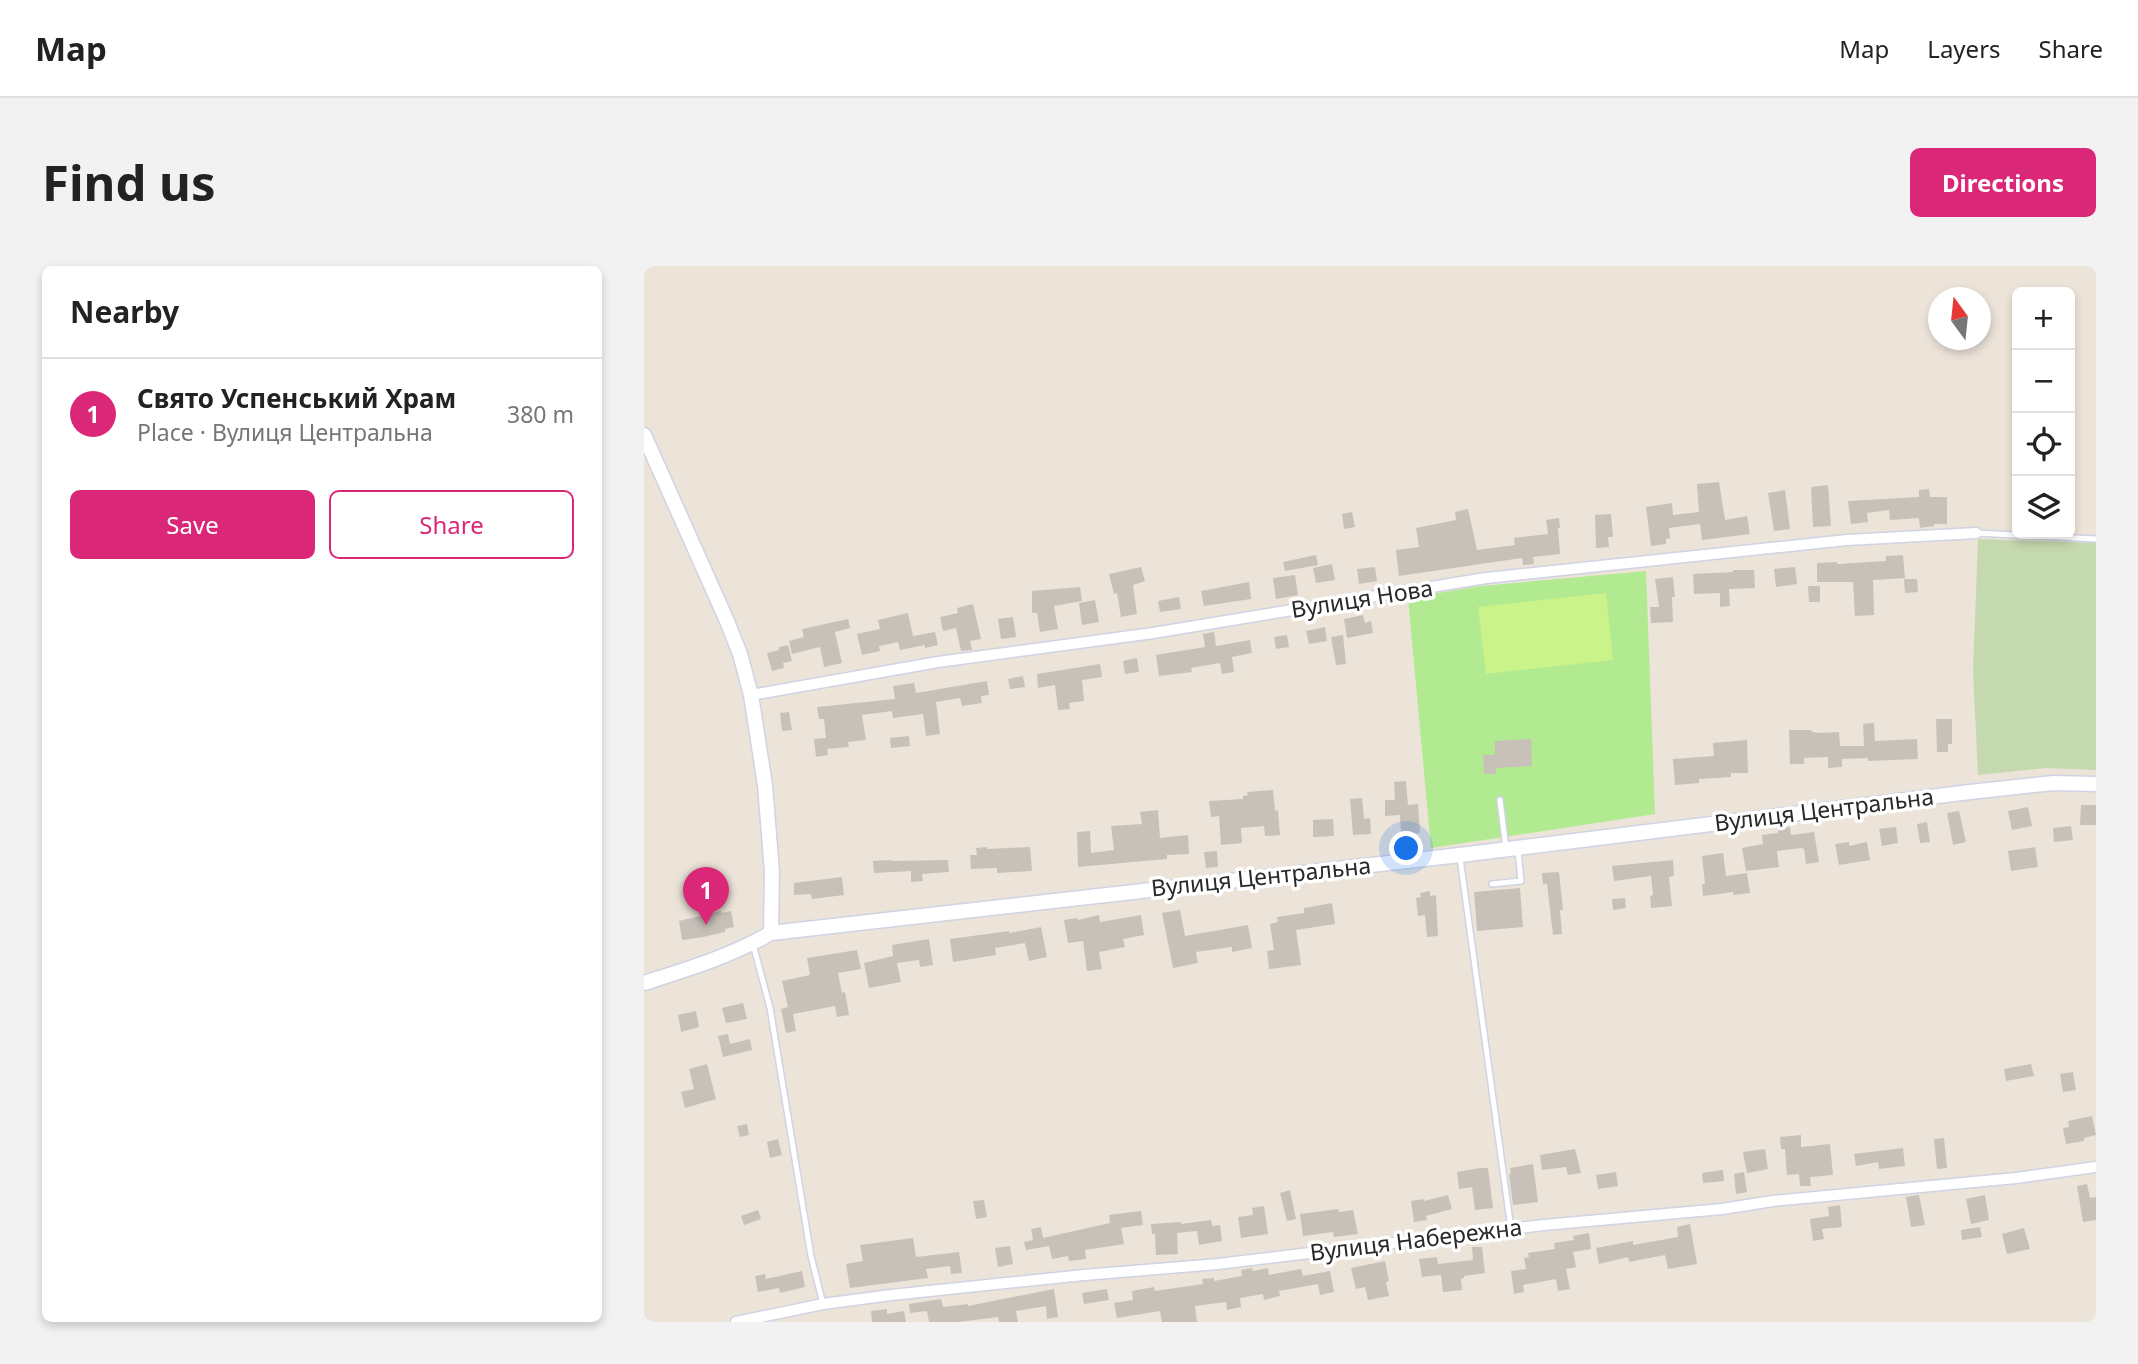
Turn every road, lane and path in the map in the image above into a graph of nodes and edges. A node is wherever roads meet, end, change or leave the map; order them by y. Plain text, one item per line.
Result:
1 (644, 435) edge
2 (1976, 533) joint
3 (2096, 539) edge
4 (751, 695) junction
5 (2096, 783) edge
6 (1500, 800) dead end
7 (1512, 848) junction
8 (1460, 855) junction
9 (1492, 884) dead end
10 (771, 933) junction
11 (753, 943) junction
12 (644, 983) edge
13 (2096, 1167) edge
14 (1511, 1229) junction
15 (823, 1304) junction
16 (736, 1322) edge

1 - 4 street
2 - 3 lane
2 - 4 street, Вулиця Нова
4 - 10 street
5 - 7 street, Вулиця Центральна
6 - 7 lane
7 - 8 street, Вулиця Центральна
7 - 9 lane
8 - 10 street, Вулиця Центральна
8 - 14 lane
10 - 11 street, Вулиця Центральна
11 - 12 street, Вулиця Центральна
11 - 15 lane
13 - 14 street, Вулиця Набережна
14 - 15 street, Вулиця Набережна
15 - 16 street, Вулиця Набережна

